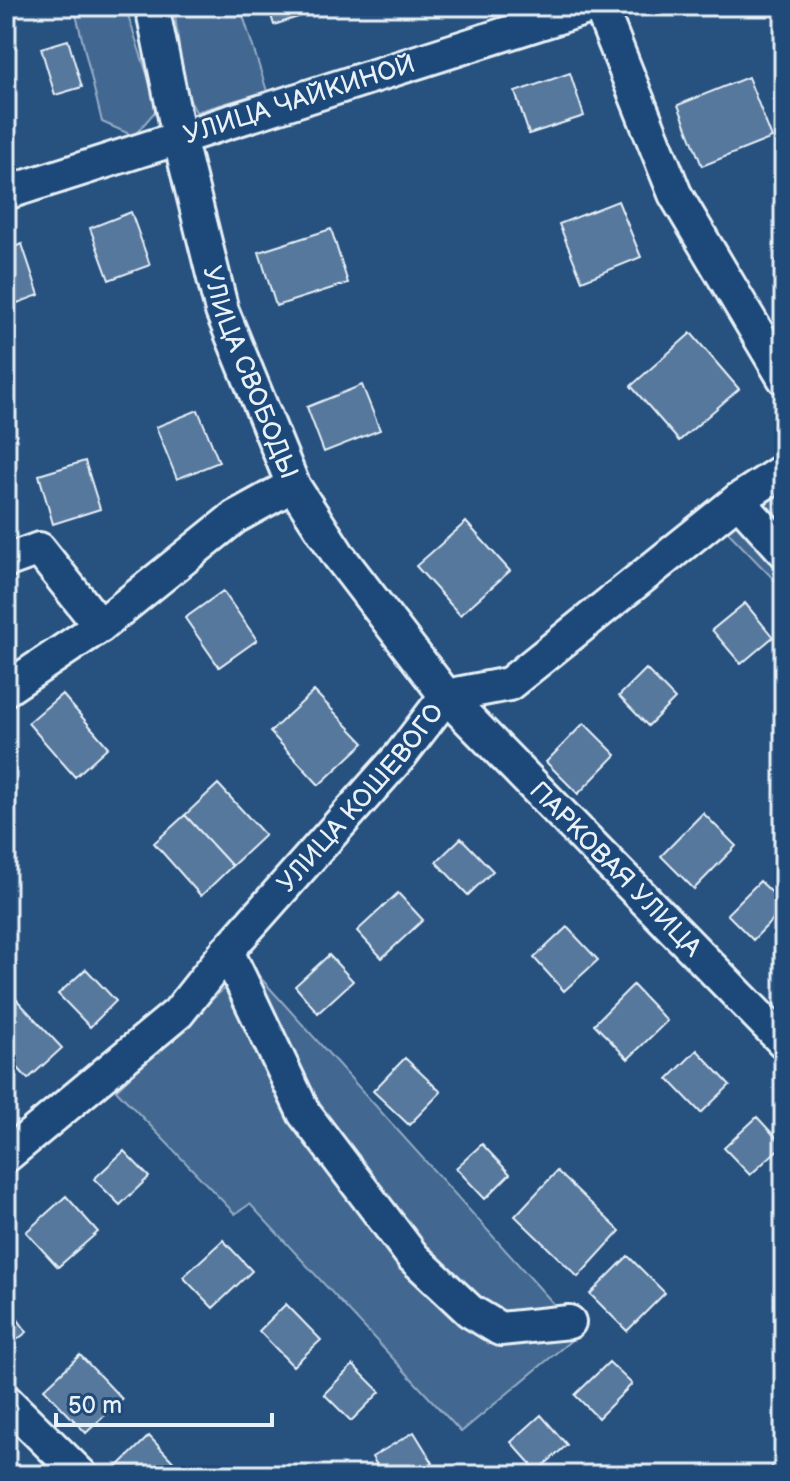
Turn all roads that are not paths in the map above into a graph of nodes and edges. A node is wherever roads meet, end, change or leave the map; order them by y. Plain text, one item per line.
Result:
1 (152, 6) edge
2 (593, 6) edge
3 (600, 6) edge
4 (179, 137) junction
5 (6, 193) edge
6 (784, 378) edge
7 (784, 470) edge
8 (293, 485) junction
9 (738, 500) junction
10 (784, 551) edge
11 (6, 561) edge
12 (100, 626) junction
13 (6, 689) edge
14 (446, 696) junction
15 (227, 951) junction
16 (784, 1042) edge
17 (6, 1156) edge
18 (569, 1322) dead end
19 (6, 1401) edge
20 (81, 1475) edge

1 - 4 street, УЛИЦА СВОБОДЫ
2 - 4 street, УЛИЦА ЧАЙКИНОЙ
3 - 6 street
4 - 5 street, УЛИЦА ЧАЙКИНОЙ
4 - 8 street, УЛИЦА СВОБОДЫ
7 - 9 street, УЛИЦА КОШЕВОГО
8 - 12 street
8 - 14 street, УЛИЦА СВОБОДЫ
9 - 10 street
9 - 14 street, УЛИЦА КОШЕВОГО
11 - 12 street
12 - 13 street
14 - 15 street, УЛИЦА КОШЕВОГО
14 - 16 street, ПАРКОВАЯ УЛИЦА
15 - 17 street, УЛИЦА КОШЕВОГО
15 - 18 street
19 - 20 street

